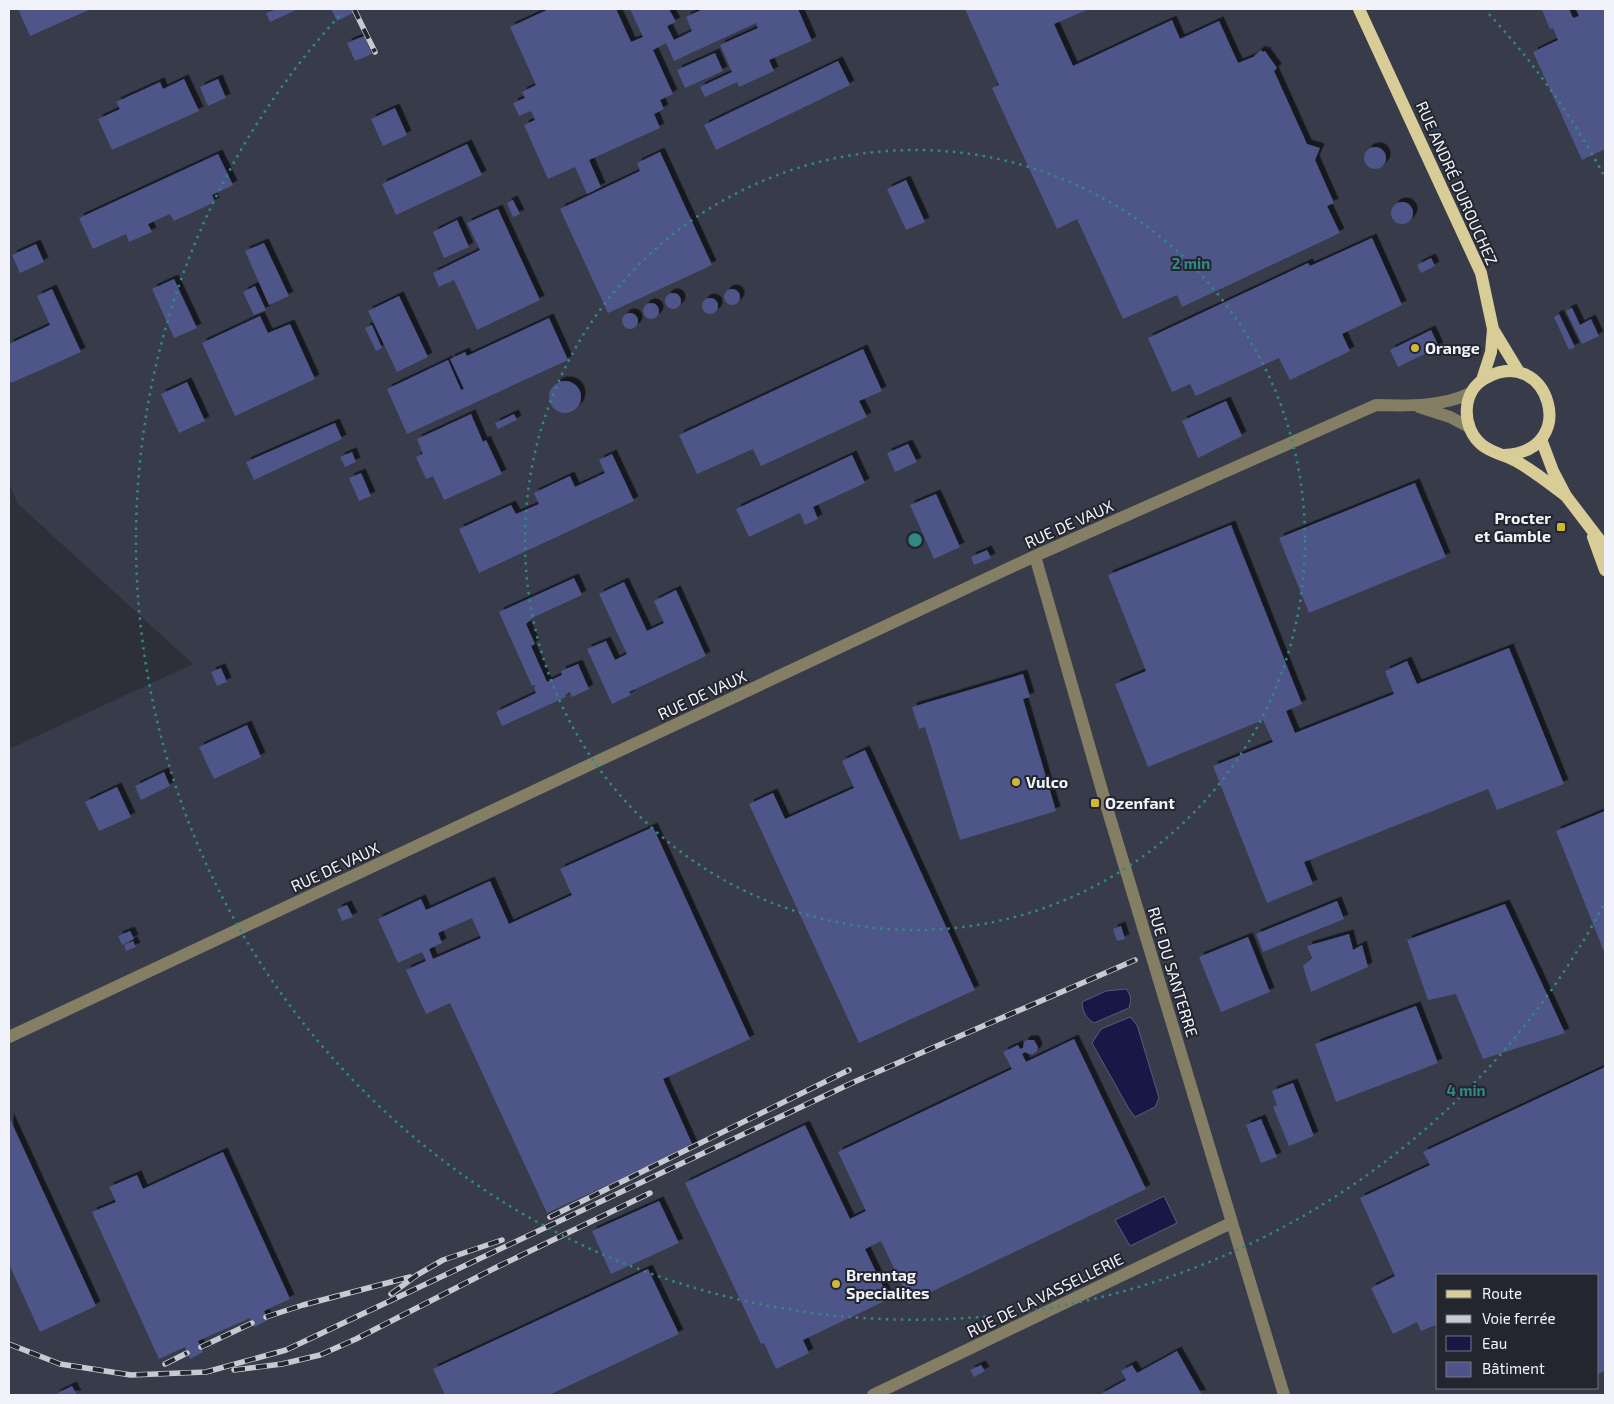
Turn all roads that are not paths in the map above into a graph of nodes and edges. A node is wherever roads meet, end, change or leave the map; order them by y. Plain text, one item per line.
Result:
1 (1359, 9) edge
2 (1493, 329) junction
3 (1519, 372) junction
4 (1482, 380) junction
5 (1471, 393) junction
6 (1414, 406) junction
7 (1469, 427) junction
8 (1541, 439) junction
9 (1504, 455) junction
10 (1566, 496) junction
11 (1591, 530) junction
12 (1605, 547) edge
13 (1035, 556) junction
14 (1605, 570) edge
15 (9, 1037) edge
16 (1231, 1223) junction
17 (873, 1395) edge
18 (1284, 1395) edge

1 - 2 main road, RUE ANDRÉ DUROUCHEZ
2 - 3 main road, RUE ANDRÉ DUROUCHEZ
2 - 4 main road
3 - 4 main road
3 - 8 main road
4 - 5 main road
5 - 6 street, RUE DE VAUX
5 - 7 main road
6 - 7 street, RUE DE VAUX
6 - 13 street, RUE DE VAUX
7 - 9 main road
8 - 9 main road
8 - 10 main road
9 - 10 main road
10 - 11 main road
11 - 12 main road
11 - 14 main road
13 - 15 street, RUE DE VAUX
13 - 16 street, RUE DU SANTERRE
16 - 17 street, RUE DE LA VASSELLERIE
16 - 18 street, RUE DU SANTERRE

